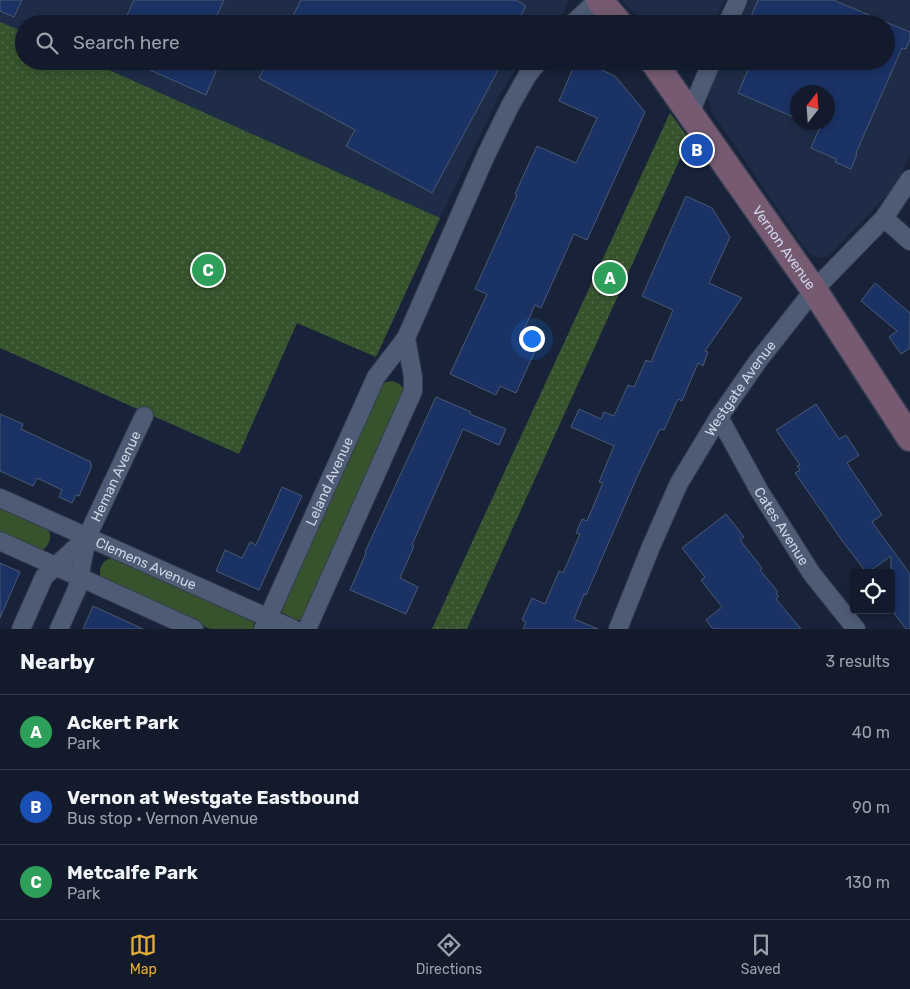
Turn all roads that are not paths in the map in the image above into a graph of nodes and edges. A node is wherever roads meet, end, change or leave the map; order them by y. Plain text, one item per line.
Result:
1 (598, 0) edge
2 (738, 0) edge
3 (582, 15) edge
4 (612, 15) edge
5 (732, 15) edge
6 (532, 70) edge
7 (659, 70) edge
8 (708, 70) edge
9 (690, 113) junction
10 (910, 179) edge
11 (884, 218) junction
12 (910, 241) edge
13 (814, 290) junction
14 (406, 338) junction
15 (144, 416) dead end
16 (719, 417) junction
17 (910, 438) edge
18 (0, 498) edge
19 (88, 537) junction
20 (0, 541) edge
21 (56, 566) junction
22 (80, 576) junction
23 (265, 623) edge
24 (21, 629) edge
25 (59, 629) edge
26 (194, 629) edge
27 (293, 629) edge
28 (307, 629) edge
29 (618, 629) edge
30 (856, 629) edge

1 - 3 street
1 - 4 street
2 - 5 street
6 - 14 street, Leland Avenue
7 - 9 street, Vernon Avenue
8 - 9 street
9 - 13 street, Vernon Avenue
10 - 11 street, Westgate Avenue
11 - 12 street
11 - 13 street, Westgate Avenue
13 - 16 street, Westgate Avenue
13 - 17 street, Vernon Avenue
14 - 23 street, Leland Avenue
14 - 28 street
15 - 19 street, Heman Avenue
16 - 29 street, Westgate Avenue
16 - 30 street, Cates Avenue
18 - 19 street, Clemens Avenue
19 - 21 street, Heman Avenue
19 - 22 street, Heman Avenue
19 - 23 street, Clemens Avenue
20 - 21 street
21 - 22 street
21 - 24 street, Heman Avenue
22 - 25 street, Heman Avenue
22 - 26 street
23 - 27 street, Clemens Avenue

